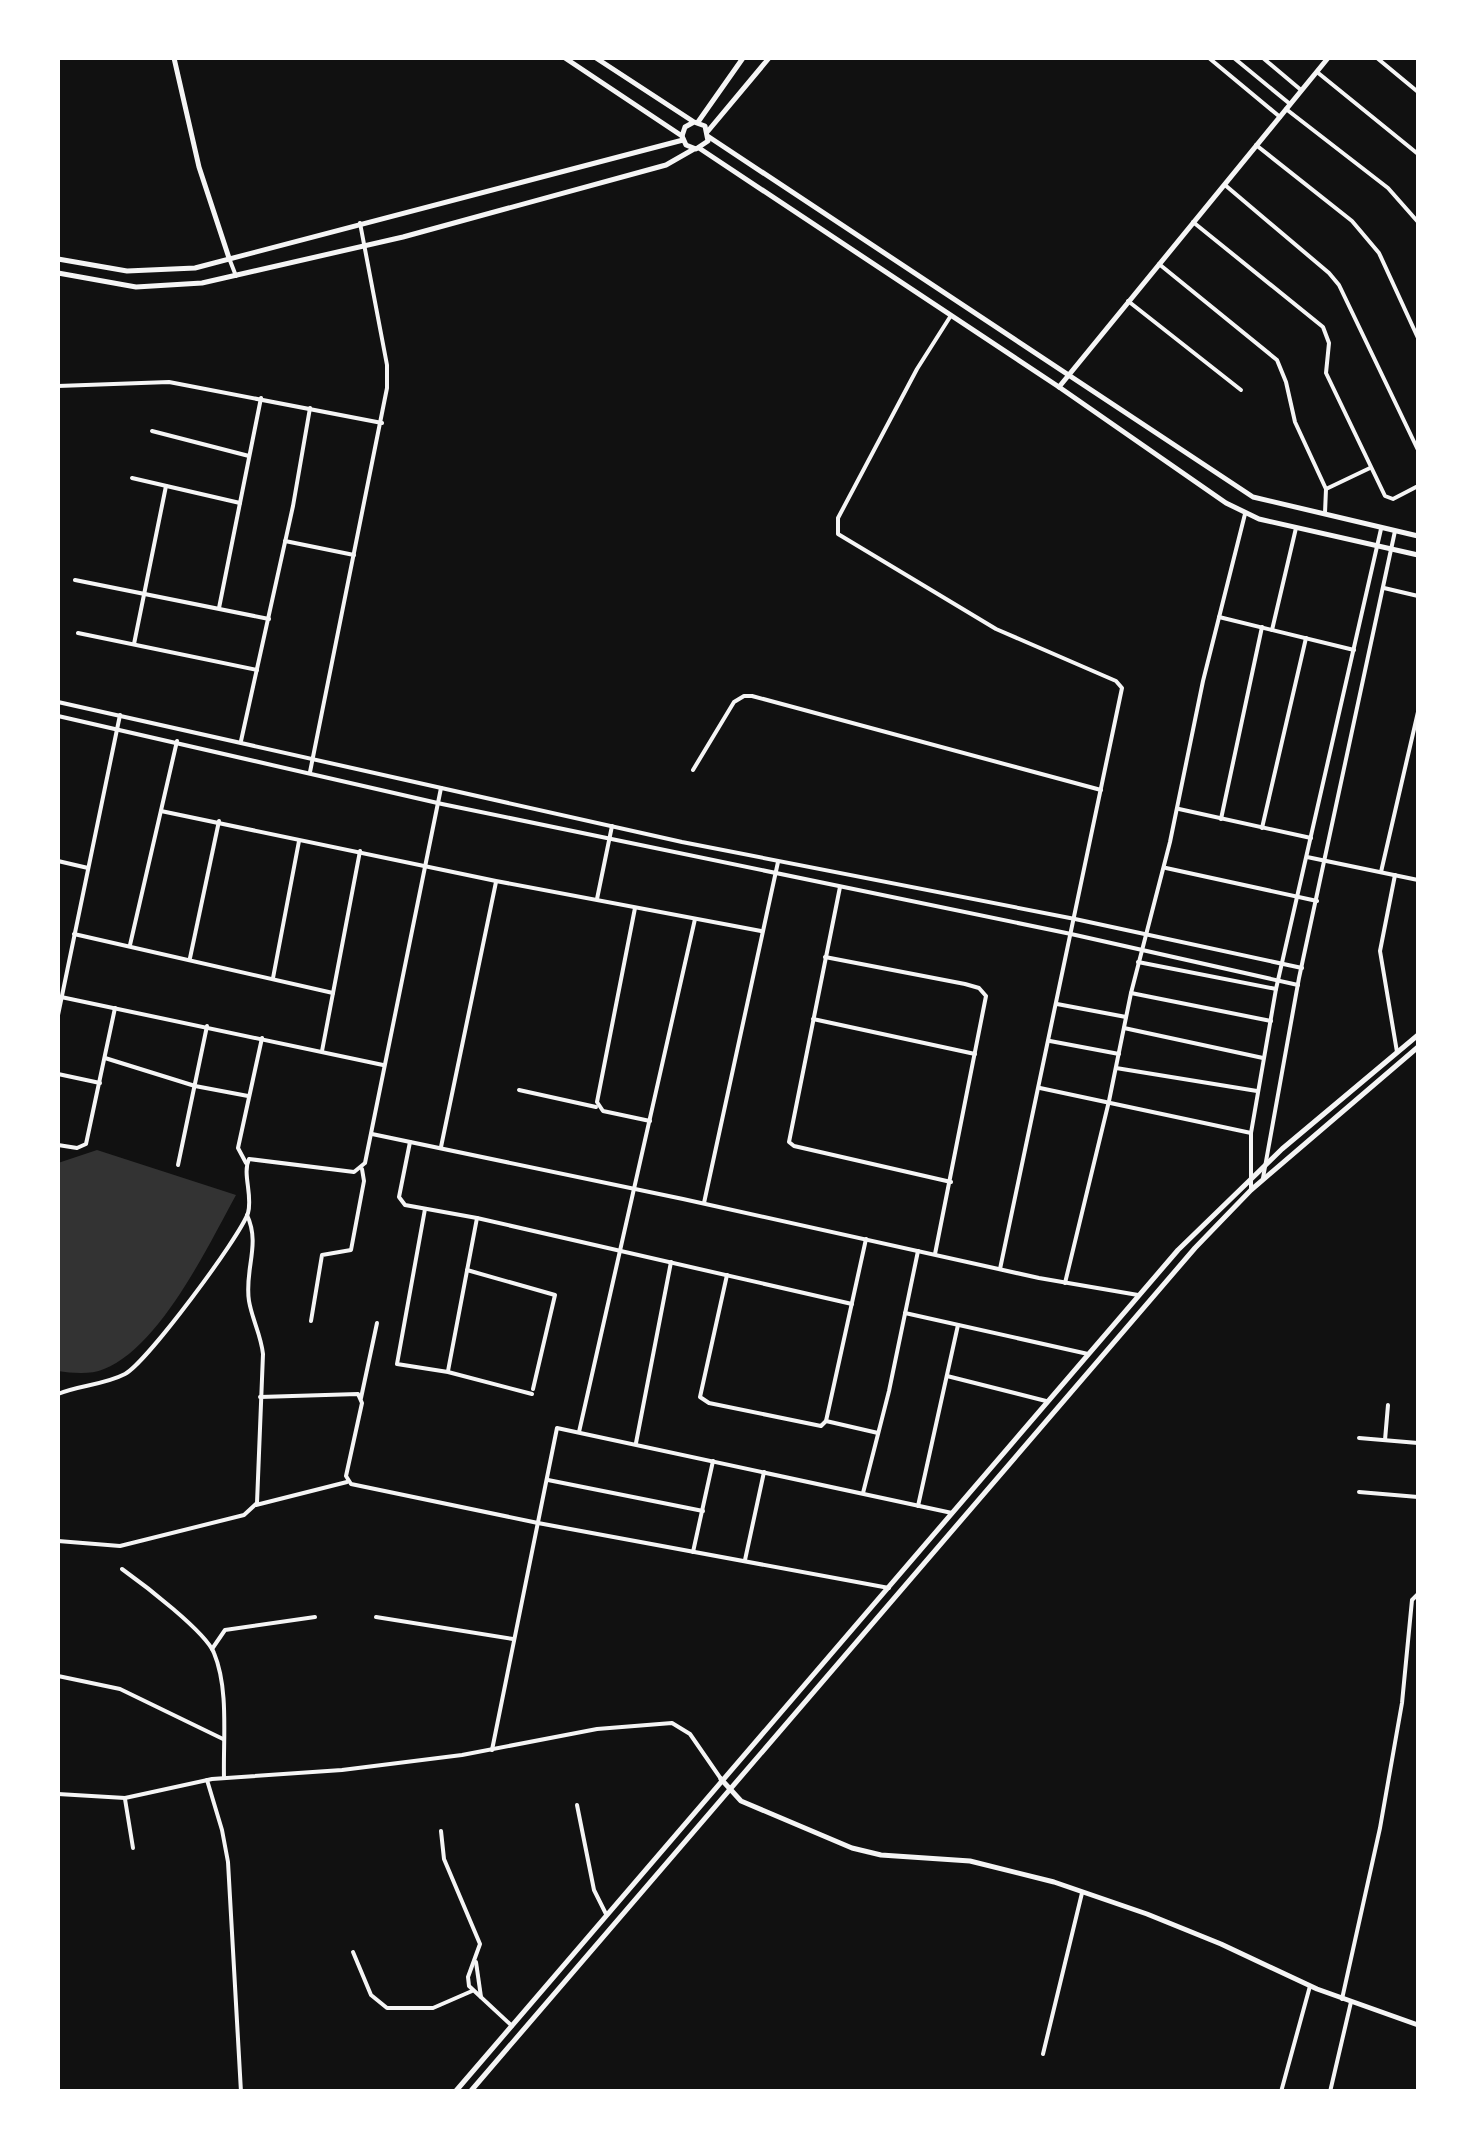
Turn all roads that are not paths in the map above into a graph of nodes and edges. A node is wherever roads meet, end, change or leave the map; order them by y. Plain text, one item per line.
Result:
1 (174, 58) edge
2 (569, 58) edge
3 (596, 58) edge
4 (744, 58) edge
5 (769, 58) edge
6 (1209, 58) edge
7 (1234, 58) edge
8 (1263, 58) edge
9 (1328, 58) edge
10 (1376, 58) edge
11 (1316, 72) junction
12 (1302, 90) junction
13 (1418, 92) edge
14 (1288, 106) junction
15 (1280, 116) junction
16 (696, 122) junction
17 (708, 134) junction
18 (682, 138) junction
19 (1256, 146) junction
20 (696, 149) junction
21 (1418, 154) edge
22 (1224, 184) junction
23 (1193, 222) junction
24 (1418, 222) edge
25 (360, 223) junction
26 (366, 244) junction
27 (58, 258) edge
28 (229, 258) junction
29 (1158, 264) junction
30 (58, 274) edge
31 (236, 276) junction
32 (1128, 302) junction
33 (951, 316) junction
34 (1418, 338) edge
35 (1070, 373) junction
36 (58, 386) edge
37 (1059, 386) junction
38 (1242, 390) dead end
39 (262, 398) junction
40 (310, 408) junction
41 (382, 423) junction
42 (152, 430) dead end
43 (1418, 450) edge
44 (250, 456) junction
45 (1370, 468) junction
46 (132, 478) dead end
47 (166, 486) junction
48 (1418, 486) edge
49 (1326, 489) junction
50 (240, 503) junction
51 (1245, 514) junction
52 (1325, 514) junction
53 (1382, 527) junction
54 (1296, 528) junction
55 (1395, 532) junction
56 (1418, 536) edge
57 (286, 540) junction
58 (1377, 546) junction
59 (1390, 550) junction
60 (355, 555) junction
61 (1418, 555) edge
62 (75, 580) dead end
63 (1382, 588) junction
64 (144, 593) junction
65 (1418, 596) edge
66 (219, 608) junction
67 (1219, 617) junction
68 (269, 619) junction
69 (1262, 628) junction
70 (1272, 630) junction
71 (78, 633) dead end
72 (1306, 638) junction
73 (134, 644) junction
74 (1354, 650) junction
75 (258, 670) junction
76 (58, 702) edge
77 (1418, 712) edge
78 (120, 715) junction
79 (59, 716) edge
80 (117, 728) junction
81 (58, 729) edge
82 (176, 741) junction
83 (241, 741) junction
84 (313, 760) junction
85 (693, 770) dead end
86 (310, 772) junction
87 (440, 788) junction
88 (1102, 790) junction
89 (437, 803) junction
90 (1177, 809) junction
91 (162, 811) junction
92 (1222, 819) junction
93 (219, 821) junction
94 (612, 826) junction
95 (1262, 828) junction
96 (610, 838) junction
97 (1311, 838) junction
98 (300, 839) junction
99 (360, 851) junction
100 (1307, 857) junction
101 (1326, 859) junction
102 (58, 860) edge
103 (778, 862) junction
104 (423, 866) junction
105 (88, 868) junction
106 (1164, 868) junction
107 (1381, 872) junction
108 (775, 874) junction
109 (1396, 874) junction
110 (1418, 880) edge
111 (496, 881) junction
112 (840, 888) junction
113 (1298, 898) junction
114 (598, 900) junction
115 (1317, 901) junction
116 (635, 908) junction
117 (695, 919) junction
118 (1074, 920) junction
119 (762, 931) junction
120 (74, 934) junction
121 (1072, 934) junction
122 (1146, 937) junction
123 (130, 945) junction
124 (1142, 950) junction
125 (826, 956) junction
126 (190, 958) junction
127 (1138, 962) junction
128 (1282, 965) junction
129 (1302, 968) junction
130 (273, 978) junction
131 (1278, 980) junction
132 (1298, 985) junction
133 (1276, 989) junction
134 (333, 993) junction
135 (1131, 993) junction
136 (61, 997) junction
137 (1057, 1004) junction
138 (115, 1008) junction
139 (58, 1015) edge
140 (1126, 1017) junction
141 (812, 1018) junction
142 (1270, 1021) junction
143 (208, 1026) junction
144 (1124, 1028) junction
145 (1418, 1035) edge
146 (262, 1038) junction
147 (1050, 1041) junction
148 (1418, 1047) edge
149 (322, 1051) junction
150 (1398, 1053) junction
151 (975, 1054) junction
152 (1119, 1054) junction
153 (105, 1058) junction
154 (1264, 1058) junction
155 (384, 1064) junction
156 (1116, 1068) junction
157 (58, 1074) edge
158 (100, 1084) junction
159 (195, 1086) junction
160 (1040, 1088) junction
161 (519, 1090) dead end
162 (1257, 1092) junction
163 (248, 1096) junction
164 (1109, 1101) junction
165 (600, 1109) junction
166 (650, 1121) junction
167 (1251, 1132) junction
168 (372, 1134) junction
169 (410, 1141) junction
170 (58, 1144) edge
171 (440, 1146) junction
172 (246, 1162) junction
173 (178, 1165) dead end
174 (1264, 1166) junction
175 (361, 1169) junction
176 (1250, 1178) junction
177 (1262, 1181) junction
178 (951, 1182) junction
179 (636, 1189) junction
180 (1251, 1190) junction
181 (704, 1204) junction
182 (425, 1209) junction
183 (247, 1215) junction
184 (476, 1218) junction
185 (866, 1239) junction
186 (918, 1250) junction
187 (621, 1251) junction
188 (936, 1254) junction
189 (671, 1262) junction
190 (1000, 1269) junction
191 (467, 1270) junction
192 (727, 1274) junction
193 (1066, 1284) junction
194 (1138, 1295) junction
195 (852, 1304) junction
196 (905, 1313) junction
197 (311, 1321) dead end
198 (376, 1324) dead end
199 (958, 1325) junction
200 (1088, 1354) junction
201 (448, 1372) junction
202 (947, 1376) junction
203 (58, 1394) edge
204 (260, 1397) junction
205 (361, 1398) junction
206 (1046, 1402) junction
207 (1388, 1406) dead end
208 (826, 1421) junction
209 (579, 1432) junction
210 (878, 1433) junction
211 (1360, 1438) dead end
212 (1385, 1440) junction
213 (1418, 1443) edge
214 (636, 1444) junction
215 (713, 1462) junction
216 (764, 1472) junction
217 (548, 1480) junction
218 (348, 1482) junction
219 (1358, 1492) dead end
220 (862, 1493) junction
221 (1418, 1497) edge
222 (256, 1505) junction
223 (918, 1506) junction
224 (703, 1511) junction
225 (952, 1513) junction
226 (538, 1523) junction
227 (58, 1541) edge
228 (693, 1552) junction
229 (744, 1562) junction
230 (122, 1569) dead end
231 (889, 1588) junction
232 (1418, 1594) edge
233 (315, 1616) dead end
234 (376, 1617) dead end
235 (1409, 1628) junction
236 (1418, 1629) edge
237 (513, 1639) junction
238 (212, 1648) junction
239 (1406, 1667) junction
240 (1418, 1670) edge
241 (58, 1676) edge
242 (223, 1739) junction
243 (492, 1750) junction
244 (224, 1778) junction
245 (720, 1779) junction
246 (207, 1780) junction
247 (728, 1790) junction
248 (58, 1794) edge
249 (124, 1798) junction
250 (577, 1805) dead end
251 (441, 1831) dead end
252 (132, 1848) dead end
253 (1083, 1892) junction
254 (606, 1914) junction
255 (353, 1952) dead end
256 (477, 1955) junction
257 (1310, 1986) junction
258 (472, 1991) junction
259 (1342, 1999) junction
260 (483, 2001) junction
261 (1352, 2002) junction
262 (1418, 2025) edge
263 (512, 2026) junction
264 (1044, 2054) dead end
265 (241, 2092) edge
266 (454, 2092) edge
267 (470, 2092) edge
268 (1281, 2092) edge
269 (1330, 2092) edge

1 - 28 street
2 - 18 street
3 - 16 street
4 - 16 street
5 - 17 street
6 - 15 street
7 - 14 street
8 - 12 street
9 - 11 street
10 - 13 street
11 - 12 street
11 - 21 street
12 - 14 street
14 - 15 street
14 - 24 street
15 - 19 street
16 - 17 street
16 - 18 street
17 - 20 street
17 - 35 street
18 - 20 street
18 - 25 street
19 - 22 street
19 - 34 street
20 - 26 street
20 - 33 street
22 - 23 street
22 - 43 street
23 - 29 street
23 - 45 street
25 - 26 street
25 - 28 street
26 - 31 street
26 - 41 street
27 - 28 street
28 - 31 street
29 - 32 street
29 - 49 street
30 - 31 street
32 - 35 street
32 - 38 street
33 - 37 street
33 - 88 street
35 - 37 street
35 - 52 street
36 - 39 street
37 - 51 street
39 - 40 street
39 - 44 street
40 - 41 street
40 - 57 street
41 - 60 street
42 - 44 street
44 - 50 street
45 - 48 street
45 - 49 street
46 - 47 street
47 - 50 street
47 - 64 street
49 - 52 street
50 - 66 street
51 - 54 street
51 - 67 street
52 - 53 street
53 - 55 street
53 - 58 street
54 - 58 street
54 - 70 street
55 - 56 street
55 - 59 street
57 - 60 street
57 - 68 street
58 - 59 street
58 - 74 street
59 - 61 street
59 - 63 street
60 - 84 street
62 - 64 street
63 - 65 street
63 - 101 street
64 - 66 street
64 - 73 street
66 - 68 street
67 - 69 street
67 - 90 street
68 - 75 street
69 - 70 street
69 - 92 street
70 - 72 street
71 - 73 street
72 - 74 street
72 - 95 street
73 - 75 street
74 - 97 street
75 - 83 street
76 - 78 street
77 - 107 street
78 - 80 street
78 - 83 street
79 - 80 street
79 - 81 street
80 - 82 street
80 - 105 street
82 - 86 street
82 - 91 street
83 - 84 street
84 - 86 street
84 - 87 street
85 - 88 street
86 - 89 street
87 - 89 street
87 - 94 street
88 - 118 street
89 - 96 street
89 - 104 street
90 - 92 street
90 - 106 street
91 - 93 street
91 - 123 street
92 - 95 street
93 - 98 street
93 - 126 street
94 - 96 street
94 - 103 street
95 - 97 street
96 - 108 street
96 - 114 street
97 - 100 street
98 - 99 street
98 - 130 street
99 - 104 street
99 - 134 street
100 - 101 street
100 - 113 street
101 - 107 street
101 - 115 street
102 - 105 street
103 - 108 street
103 - 118 street
104 - 111 street
104 - 155 street
105 - 120 street
106 - 113 street
106 - 122 street
107 - 109 street
108 - 112 street
108 - 119 street
109 - 110 street
109 - 150 street
111 - 114 street
111 - 171 street
112 - 121 street
112 - 125 street
113 - 115 street
113 - 128 street
114 - 116 street
115 - 129 street
116 - 117 street
116 - 165 street
117 - 119 street
117 - 166 street
118 - 121 street
118 - 122 street
119 - 181 street
120 - 123 street
120 - 136 street
121 - 124 street
121 - 137 street
122 - 124 street
122 - 128 street
123 - 126 street
124 - 127 street
124 - 131 street
125 - 141 street
125 - 151 street
126 - 130 street
127 - 133 street
127 - 135 street
128 - 129 street
128 - 131 street
129 - 132 street
130 - 134 street
131 - 132 street
131 - 133 street
132 - 174 street
133 - 142 street
134 - 149 street
135 - 140 street
135 - 142 street
136 - 138 street
136 - 139 street
137 - 140 street
137 - 147 street
138 - 143 street
138 - 153 street
140 - 144 street
141 - 151 street
141 - 178 street
142 - 154 street
143 - 146 street
143 - 159 street
144 - 152 street
144 - 154 street
145 - 150 street
146 - 149 street
146 - 163 street
147 - 152 street
147 - 160 street
148 - 177 street
149 - 155 street
150 - 174 street
151 - 178 street
152 - 156 street
153 - 158 street
153 - 159 street
154 - 162 street
155 - 168 street
156 - 162 street
156 - 164 street
157 - 158 street
158 - 170 street
159 - 163 street
159 - 173 street
160 - 164 street
160 - 190 street
161 - 165 street
162 - 167 street
163 - 172 street
164 - 167 street
164 - 193 street
165 - 166 street
166 - 179 street
167 - 176 street
168 - 169 street
168 - 175 street
169 - 171 street
169 - 182 street
171 - 179 street
172 - 175 street
172 - 183 street
174 - 176 street
174 - 177 street
175 - 197 street
176 - 180 street
176 - 194 street
177 - 180 street
178 - 188 street
179 - 181 street
179 - 187 street
180 - 247 street
181 - 185 street
182 - 184 street
182 - 201 street
183 - 203 street
183 - 204 street
184 - 187 street
184 - 191 street
185 - 186 street
185 - 195 street
186 - 188 street
186 - 196 street
187 - 189 street
187 - 209 street
188 - 190 street
189 - 192 street
189 - 214 street
190 - 193 street
191 - 201 street
191 - 201 street
192 - 195 street
192 - 208 street
193 - 194 street
194 - 200 street
195 - 208 street
196 - 199 street
196 - 210 street
198 - 205 street
199 - 200 street
199 - 202 street
200 - 206 street
202 - 206 street
202 - 223 street
204 - 205 street
204 - 222 street
205 - 218 street
206 - 225 street
207 - 212 street
208 - 210 street
209 - 214 street
209 - 217 street
210 - 220 street
211 - 212 street
212 - 213 street
214 - 215 street
215 - 216 street
215 - 224 street
216 - 220 street
216 - 229 street
217 - 224 street
217 - 226 street
218 - 222 street
218 - 226 street
219 - 221 street
220 - 223 street
222 - 227 street
223 - 225 street
224 - 228 street
225 - 231 street
226 - 228 street
226 - 237 street
228 - 229 street
229 - 231 street
230 - 238 street
231 - 245 street
232 - 235 street
233 - 238 street
234 - 237 street
235 - 236 street
235 - 239 street
237 - 243 street
238 - 242 street
239 - 240 street
239 - 259 street
241 - 242 street
242 - 244 street
243 - 244 street
243 - 245 street
244 - 246 street
245 - 247 street
245 - 254 street
246 - 249 street
246 - 265 street
247 - 253 street
247 - 267 street
248 - 249 street
249 - 252 street
250 - 254 street
251 - 256 street
253 - 257 street
253 - 264 street
254 - 263 street
255 - 258 street
256 - 258 street
256 - 260 street
257 - 259 street
257 - 268 street
258 - 260 street
259 - 261 street
260 - 263 street
261 - 262 street
261 - 269 street
263 - 266 street

